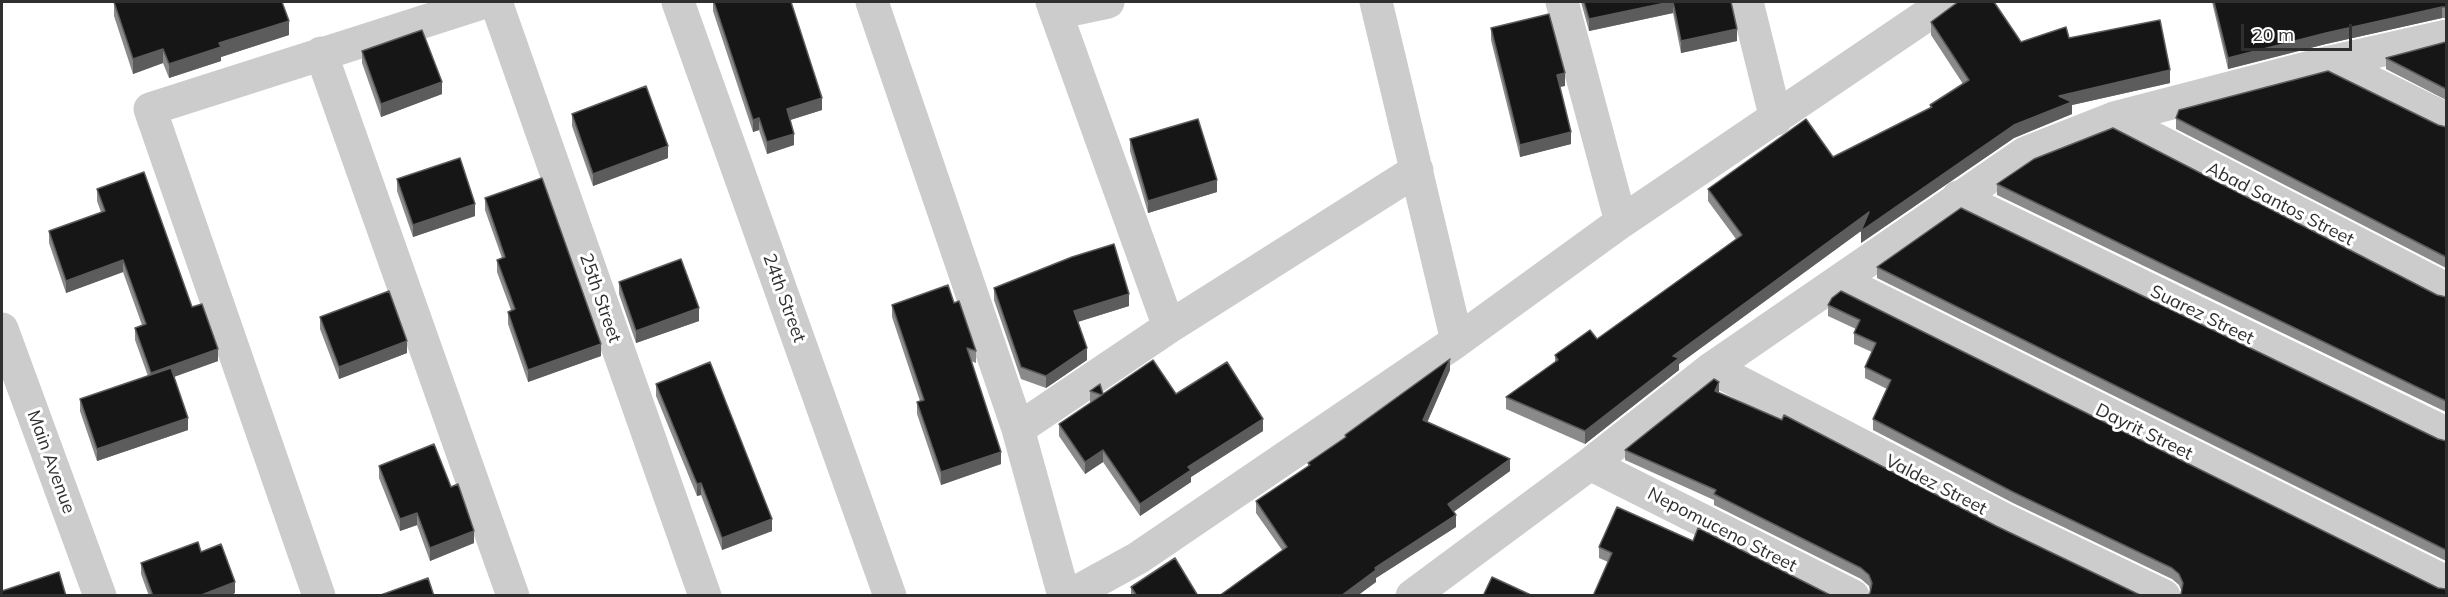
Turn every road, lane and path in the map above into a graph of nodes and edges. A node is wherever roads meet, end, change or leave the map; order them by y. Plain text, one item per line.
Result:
1 (485, 2) edge
2 (496, 2) edge
3 (678, 2) edge
4 (872, 2) edge
5 (1108, 2) edge
6 (1376, 2) edge
7 (1562, 2) edge
8 (1747, 2) edge
9 (1946, 2) edge
10 (1054, 8) edge
11 (2446, 36) edge
12 (321, 53) junction
13 (2330, 62) junction
14 (2114, 118) junction
15 (1776, 119) junction
16 (2446, 119) edge
17 (1417, 170) junction
18 (1958, 197) junction
19 (1621, 222) junction
20 (1841, 281) junction
21 (2446, 289) edge
22 (1169, 327) junction
23 (2, 329) edge
24 (1457, 341) junction
25 (1712, 368) junction
26 (1018, 429) junction
27 (2446, 433) edge
28 (1590, 464) junction
29 (2446, 582) edge
30 (100, 596) edge
31 (319, 596) edge
32 (513, 596) edge
33 (705, 596) edge
34 (890, 596) edge
35 (1064, 596) edge
36 (1069, 596) edge
37 (1412, 596) edge
38 (1853, 596) edge
39 (2164, 596) edge

1 - 12 street
2 - 33 street, 25th Street
3 - 34 street, 24th Street
4 - 26 street
5 - 10 street
6 - 17 street
7 - 19 street
8 - 15 street
9 - 15 street
10 - 22 street
11 - 13 street
12 - 31 street
12 - 32 street
13 - 14 street
13 - 16 street
14 - 18 street
14 - 21 street, Abad Santos Street
15 - 19 street
17 - 22 street
17 - 24 street
18 - 20 street
18 - 27 street, Suarez Street
19 - 24 street
20 - 25 street
20 - 29 street, Dayrit Street
22 - 26 street
23 - 30 street, Main Avenue
24 - 36 street
25 - 28 street
25 - 39 street, Valdez Street
26 - 35 street
28 - 37 street
28 - 38 street, Nepomuceno Street

